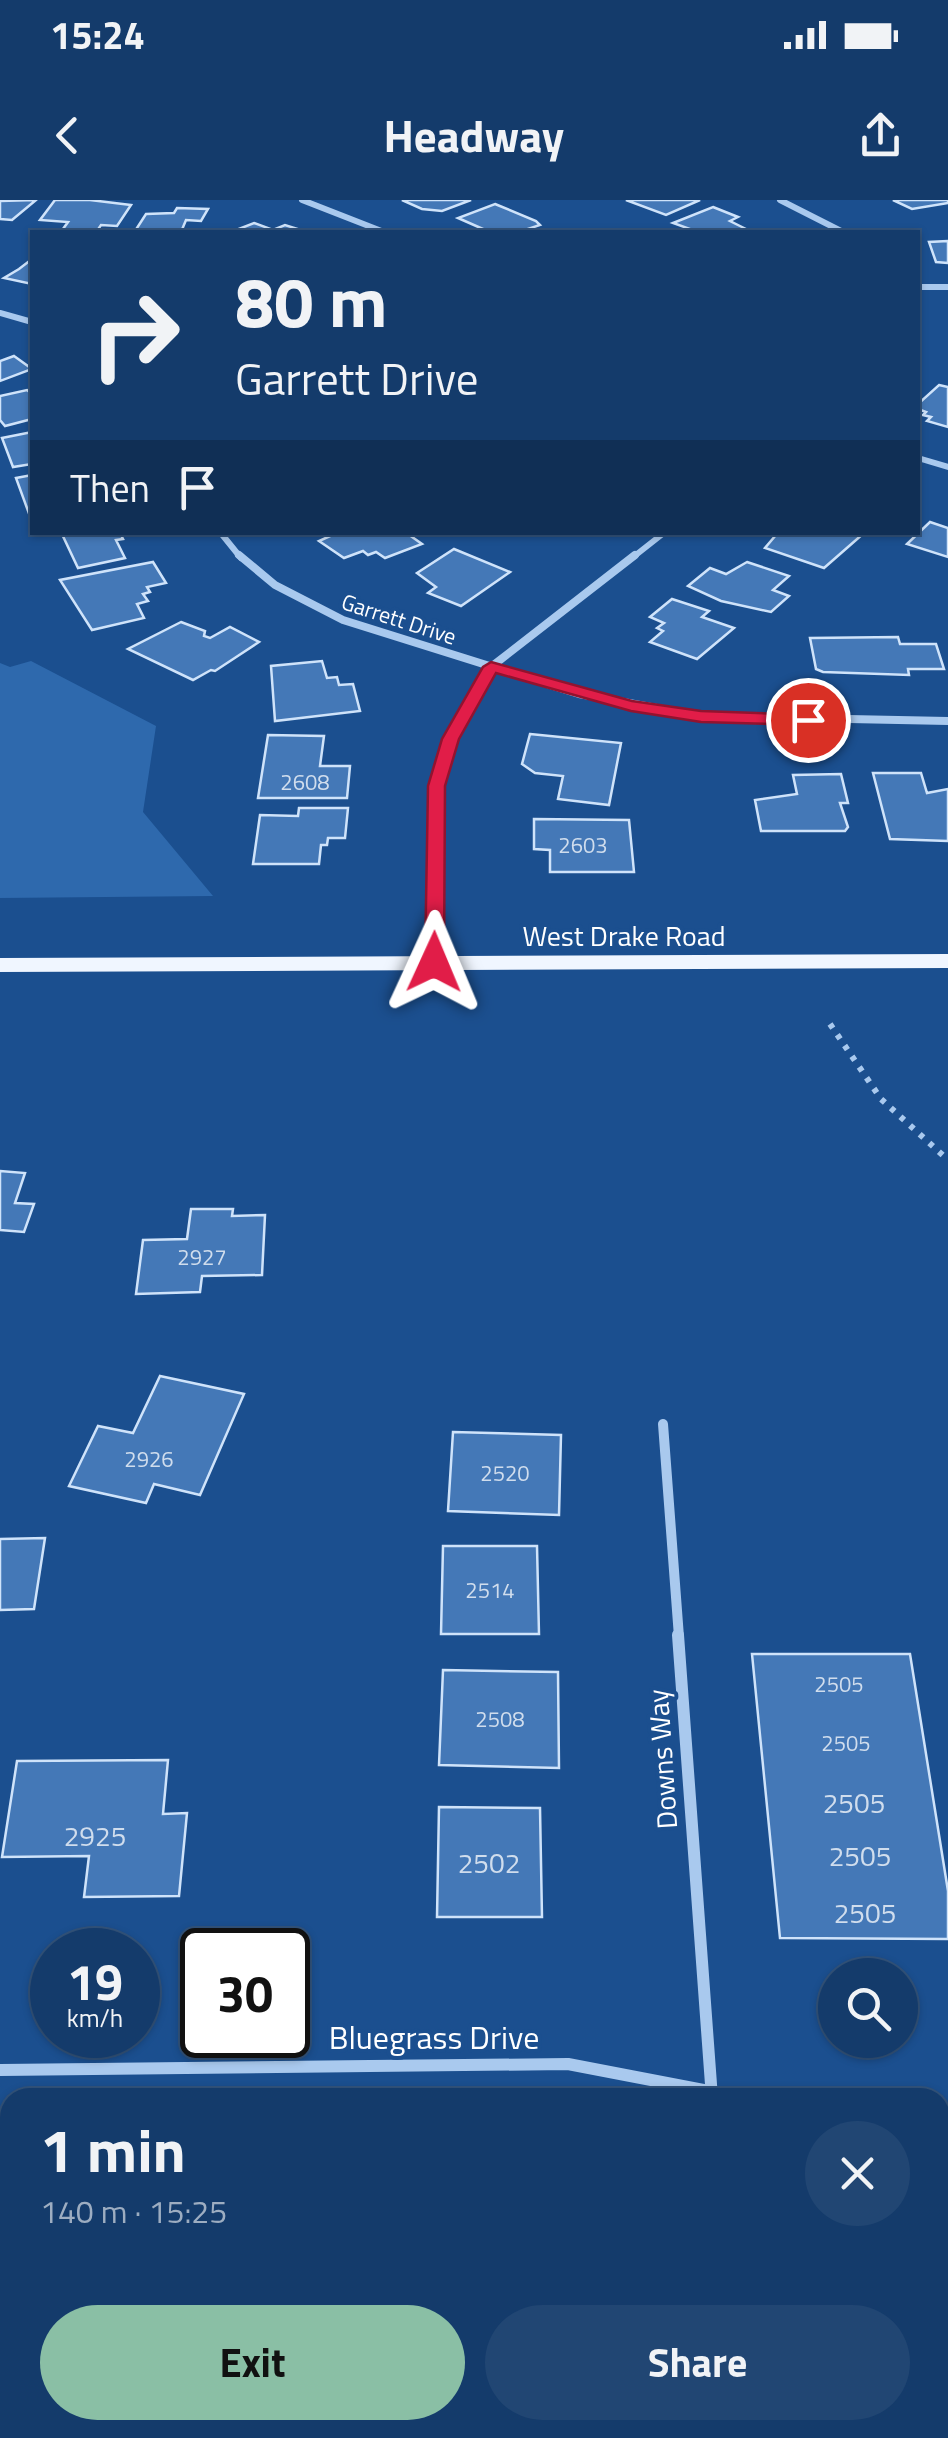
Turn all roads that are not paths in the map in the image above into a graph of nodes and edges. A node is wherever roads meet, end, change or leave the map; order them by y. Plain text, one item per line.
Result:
1 (302, 200) edge
2 (780, 200) edge
3 (379, 230) edge
4 (839, 230) edge
5 (948, 287) edge
6 (920, 288) edge
7 (0, 313) edge
8 (30, 321) edge
9 (920, 459) edge
10 (948, 467) edge
11 (222, 535) edge
12 (661, 535) edge
13 (491, 667) junction
14 (948, 720) edge
15 (948, 961) edge
16 (434, 962) junction
17 (0, 964) edge
18 (663, 1424) dead end
19 (0, 2070) edge
20 (683, 2088) edge
21 (712, 2088) edge

1 - 3 street
2 - 4 street
5 - 6 street
7 - 8 street
9 - 10 street
11 - 13 street, Garrett Drive
12 - 13 street
13 - 14 street, Garrett Drive
13 - 16 street
15 - 16 main road, West Drake Road
16 - 17 main road, West Drake Road
18 - 21 street, Downs Way
19 - 20 street, Bluegrass Drive

